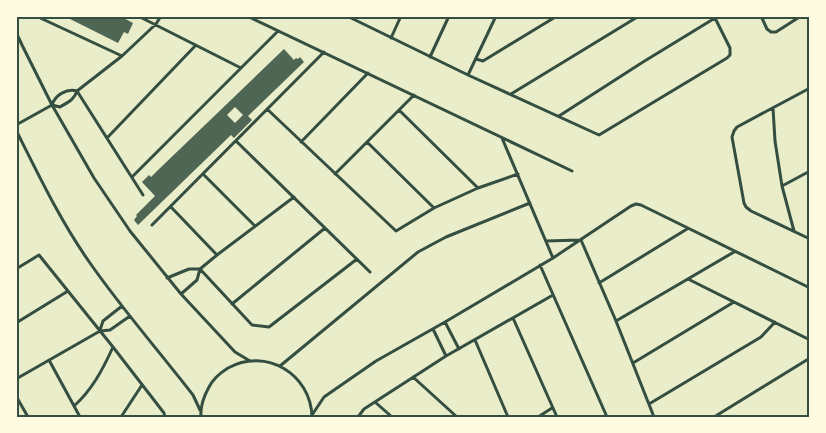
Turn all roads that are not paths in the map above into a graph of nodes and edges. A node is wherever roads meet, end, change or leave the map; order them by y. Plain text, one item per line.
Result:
1 (36, 16) edge
2 (138, 16) edge
3 (161, 16) edge
4 (248, 16) edge
5 (347, 16) edge
6 (401, 16) edge
7 (450, 16) edge
8 (496, 16) edge
9 (558, 16) edge
10 (639, 16) edge
11 (761, 16) edge
12 (801, 16) edge
13 (715, 17) edge
14 (356, 18) edge
15 (156, 24) junction
16 (278, 31) junction
17 (16, 32) edge
18 (391, 38) junction
19 (196, 45) junction
20 (324, 52) junction
21 (122, 56) junction
22 (430, 57) junction
23 (476, 59) junction
24 (242, 68) junction
25 (368, 73) junction
26 (468, 76) junction
27 (810, 88) edge
28 (77, 91) junction
29 (510, 94) junction
30 (414, 95) junction
31 (52, 105) junction
32 (773, 108) junction
33 (267, 110) junction
34 (399, 110) junction
35 (558, 116) junction
36 (16, 125) edge
37 (16, 130) edge
38 (502, 137) junction
39 (107, 138) junction
40 (236, 140) junction
41 (301, 142) junction
42 (367, 142) junction
43 (572, 171) dead end
44 (810, 171) edge
45 (203, 174) junction
46 (335, 174) junction
47 (518, 174) junction
48 (132, 177) junction
49 (782, 186) junction
50 (478, 188) junction
51 (143, 194) dead end
52 (294, 197) junction
53 (530, 203) junction
54 (170, 207) junction
55 (434, 208) junction
56 (152, 226) dead end
57 (256, 226) junction
58 (326, 228) junction
59 (687, 228) junction
60 (794, 232) junction
61 (810, 239) edge
62 (581, 240) junction
63 (546, 241) junction
64 (735, 252) junction
65 (218, 255) junction
66 (553, 258) junction
67 (357, 259) junction
68 (540, 265) junction
69 (16, 269) edge
70 (200, 269) junction
71 (370, 272) dead end
72 (167, 278) junction
73 (688, 279) junction
74 (599, 283) junction
75 (810, 288) edge
76 (68, 291) junction
77 (181, 294) junction
78 (553, 295) junction
79 (734, 302) junction
80 (232, 304) junction
81 (122, 306) junction
82 (130, 316) junction
83 (513, 318) junction
84 (616, 321) junction
85 (445, 322) junction
86 (775, 322) junction
87 (16, 323) edge
88 (433, 329) junction
89 (100, 331) junction
90 (475, 340) junction
91 (810, 340) edge
92 (113, 347) junction
93 (459, 349) junction
94 (446, 356) junction
95 (810, 358) edge
96 (49, 360) junction
97 (250, 361) junction
98 (633, 364) junction
99 (280, 366) junction
100 (413, 378) junction
101 (16, 379) edge
102 (142, 385) junction
103 (16, 396) edge
104 (375, 402) junction
105 (649, 404) junction
106 (74, 406) junction
107 (553, 408) junction
108 (200, 410) junction
109 (312, 416) edge
110 (28, 417) edge
111 (80, 417) edge
112 (121, 417) edge
113 (165, 417) edge
114 (201, 417) edge
115 (358, 417) edge
116 (392, 417) edge
117 (457, 417) edge
118 (508, 417) edge
119 (538, 417) edge
120 (557, 417) edge
121 (607, 417) edge
122 (654, 417) edge
123 (714, 417) edge

1 - 21 street
2 - 15 street
3 - 15 street
4 - 16 street
5 - 14 street
6 - 18 street
7 - 22 street
8 - 23 street
9 - 23 street
10 - 29 street
11 - 12 street
13 - 35 street
13 - 35 street
14 - 18 street
15 - 19 street
15 - 21 street
16 - 20 street
16 - 24 street
17 - 31 street
18 - 22 street
19 - 24 street
19 - 39 street
20 - 25 street
20 - 33 street
21 - 28 street
22 - 26 street
23 - 26 street
24 - 48 street
25 - 30 street
25 - 41 street
26 - 29 street
27 - 32 street
28 - 31 street
28 - 31 street
28 - 39 street
29 - 35 street
30 - 34 street
30 - 38 street
31 - 36 street
31 - 72 street
32 - 49 street
32 - 60 street
33 - 40 street
33 - 41 street
34 - 42 street
34 - 50 street
37 - 81 street
38 - 43 street
38 - 47 street
39 - 48 street
40 - 45 street
40 - 52 street
41 - 46 street
42 - 46 street
42 - 55 street
44 - 49 street
45 - 54 street
45 - 57 street
46 - 55 street
47 - 50 street
47 - 53 street
48 - 51 street
49 - 60 street
50 - 55 street
52 - 57 street
52 - 58 street
53 - 63 street
53 - 99 street
54 - 56 street
54 - 65 street
57 - 65 street
58 - 67 street
58 - 80 street
59 - 62 street
59 - 64 street
59 - 74 street
60 - 61 street
62 - 63 street
62 - 66 street
62 - 74 street
63 - 66 street
64 - 73 street
64 - 75 street
65 - 70 street
66 - 68 street
67 - 71 street
67 - 80 street
68 - 78 street
68 - 85 street
69 - 76 street
70 - 72 street
70 - 77 street
70 - 80 street
72 - 77 street
73 - 79 street
73 - 84 street
74 - 84 street
76 - 87 street
76 - 89 street
77 - 97 street
78 - 83 street
78 - 121 street
79 - 86 street
79 - 98 street
81 - 82 street
81 - 89 street
82 - 89 street
82 - 108 street
83 - 90 street
83 - 107 street
84 - 98 street
85 - 88 street
85 - 93 street
86 - 91 street
86 - 105 street
88 - 94 street
88 - 109 street
89 - 92 street
89 - 96 street
90 - 93 street
90 - 118 street
92 - 102 street
92 - 106 street
93 - 94 street
94 - 100 street
95 - 123 street
96 - 101 street
96 - 106 street
97 - 99 street
97 - 108 street
98 - 105 street
99 - 109 street
100 - 104 street
100 - 117 street
102 - 112 street
102 - 113 street
103 - 110 street
104 - 115 street
104 - 116 street
105 - 122 street
106 - 111 street
107 - 119 street
107 - 120 street
108 - 114 street

